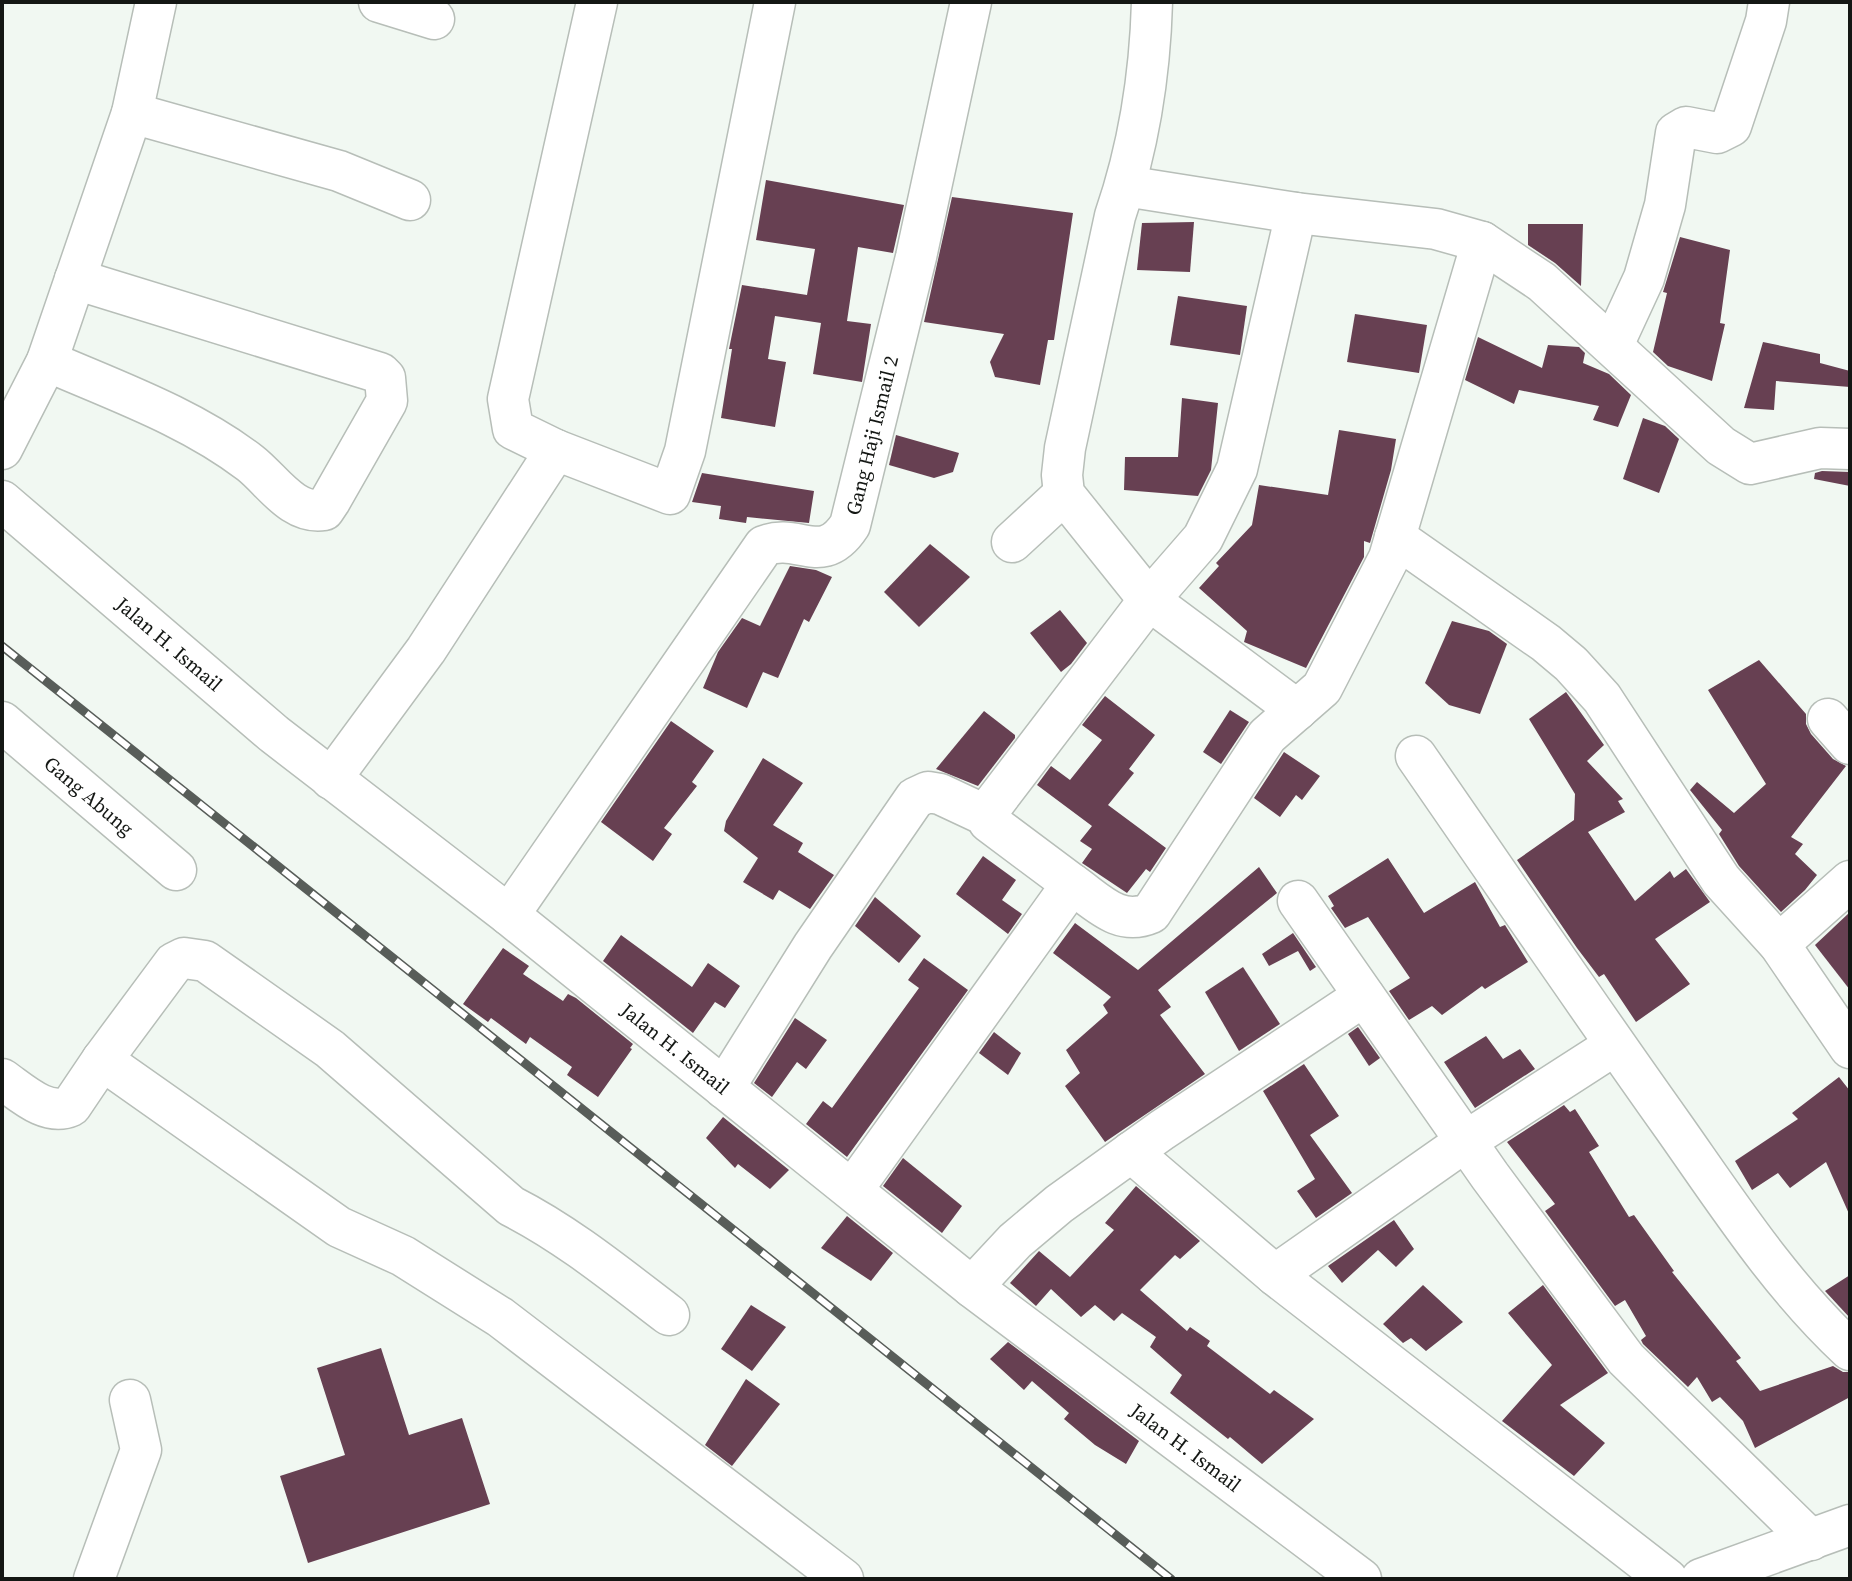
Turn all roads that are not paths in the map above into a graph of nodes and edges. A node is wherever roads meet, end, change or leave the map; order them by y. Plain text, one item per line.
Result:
1 (156, 2) edge
2 (379, 2) edge
3 (597, 2) edge
4 (775, 2) edge
5 (971, 2) edge
6 (1152, 2) edge
7 (1769, 2) edge
8 (434, 19) dead end
9 (132, 113) junction
10 (1125, 186) junction
11 (410, 200) dead end
12 (1296, 213) junction
13 (1482, 242) junction
14 (75, 279) junction
15 (1613, 345) junction
16 (47, 361) junction
17 (2, 449) edge
18 (1850, 449) edge
19 (556, 450) junction
20 (1064, 494) junction
21 (2, 501) edge
22 (1395, 537) junction
23 (1012, 542) dead end
24 (1165, 583) junction
25 (1297, 710) junction
26 (2, 722) edge
27 (1416, 756) dead end
28 (331, 779) junction
29 (987, 816) junction
30 (176, 870) dead end
31 (1850, 881) edge
32 (1072, 884) junction
33 (1298, 901) dead end
34 (509, 915) junction
35 (1779, 944) junction
36 (1364, 996) junction
37 (1615, 1045) junction
38 (1850, 1048) edge
39 (102, 1060) junction
40 (2, 1079) edge
41 (724, 1088) junction
42 (1466, 1141) junction
43 (1131, 1152) junction
44 (853, 1189) junction
45 (1275, 1275) junction
46 (972, 1287) junction
47 (669, 1315) dead end
48 (1850, 1350) edge
49 (130, 1400) dead end
50 (1850, 1525) edge
51 (1811, 1540) junction
52 (94, 1579) edge
53 (843, 1579) edge
54 (1361, 1579) edge
55 (1667, 1579) edge
56 (1701, 1579) edge

1 - 9 street
2 - 8 street
3 - 19 street
4 - 19 street
5 - 34 street, Gang Haji Ismail 2
6 - 10 street
7 - 15 street
9 - 11 street
9 - 14 street
10 - 12 street
10 - 20 street
12 - 13 street
12 - 24 street
13 - 15 street
13 - 22 street
14 - 16 street
14 - 16 street
15 - 18 street
16 - 17 street
19 - 28 street
20 - 23 street
20 - 24 street
21 - 28 street, Jalan H. Ismail
22 - 25 street
22 - 35 street
24 - 25 street
24 - 29 street
25 - 32 street
26 - 30 street, Gang Abung
27 - 37 street
28 - 34 street, Jalan H. Ismail
29 - 32 street
29 - 41 street
31 - 35 street
32 - 44 street
33 - 36 street
34 - 41 street, Jalan H. Ismail
35 - 38 street
36 - 42 street
36 - 43 street
37 - 42 street
37 - 48 street
39 - 40 street
39 - 47 street
39 - 53 street
41 - 44 street, Jalan H. Ismail
42 - 45 street
42 - 51 street
43 - 45 street
43 - 46 street
44 - 46 street, Jalan H. Ismail
45 - 55 street
46 - 54 street, Jalan H. Ismail
49 - 52 street
50 - 51 street
51 - 56 street

